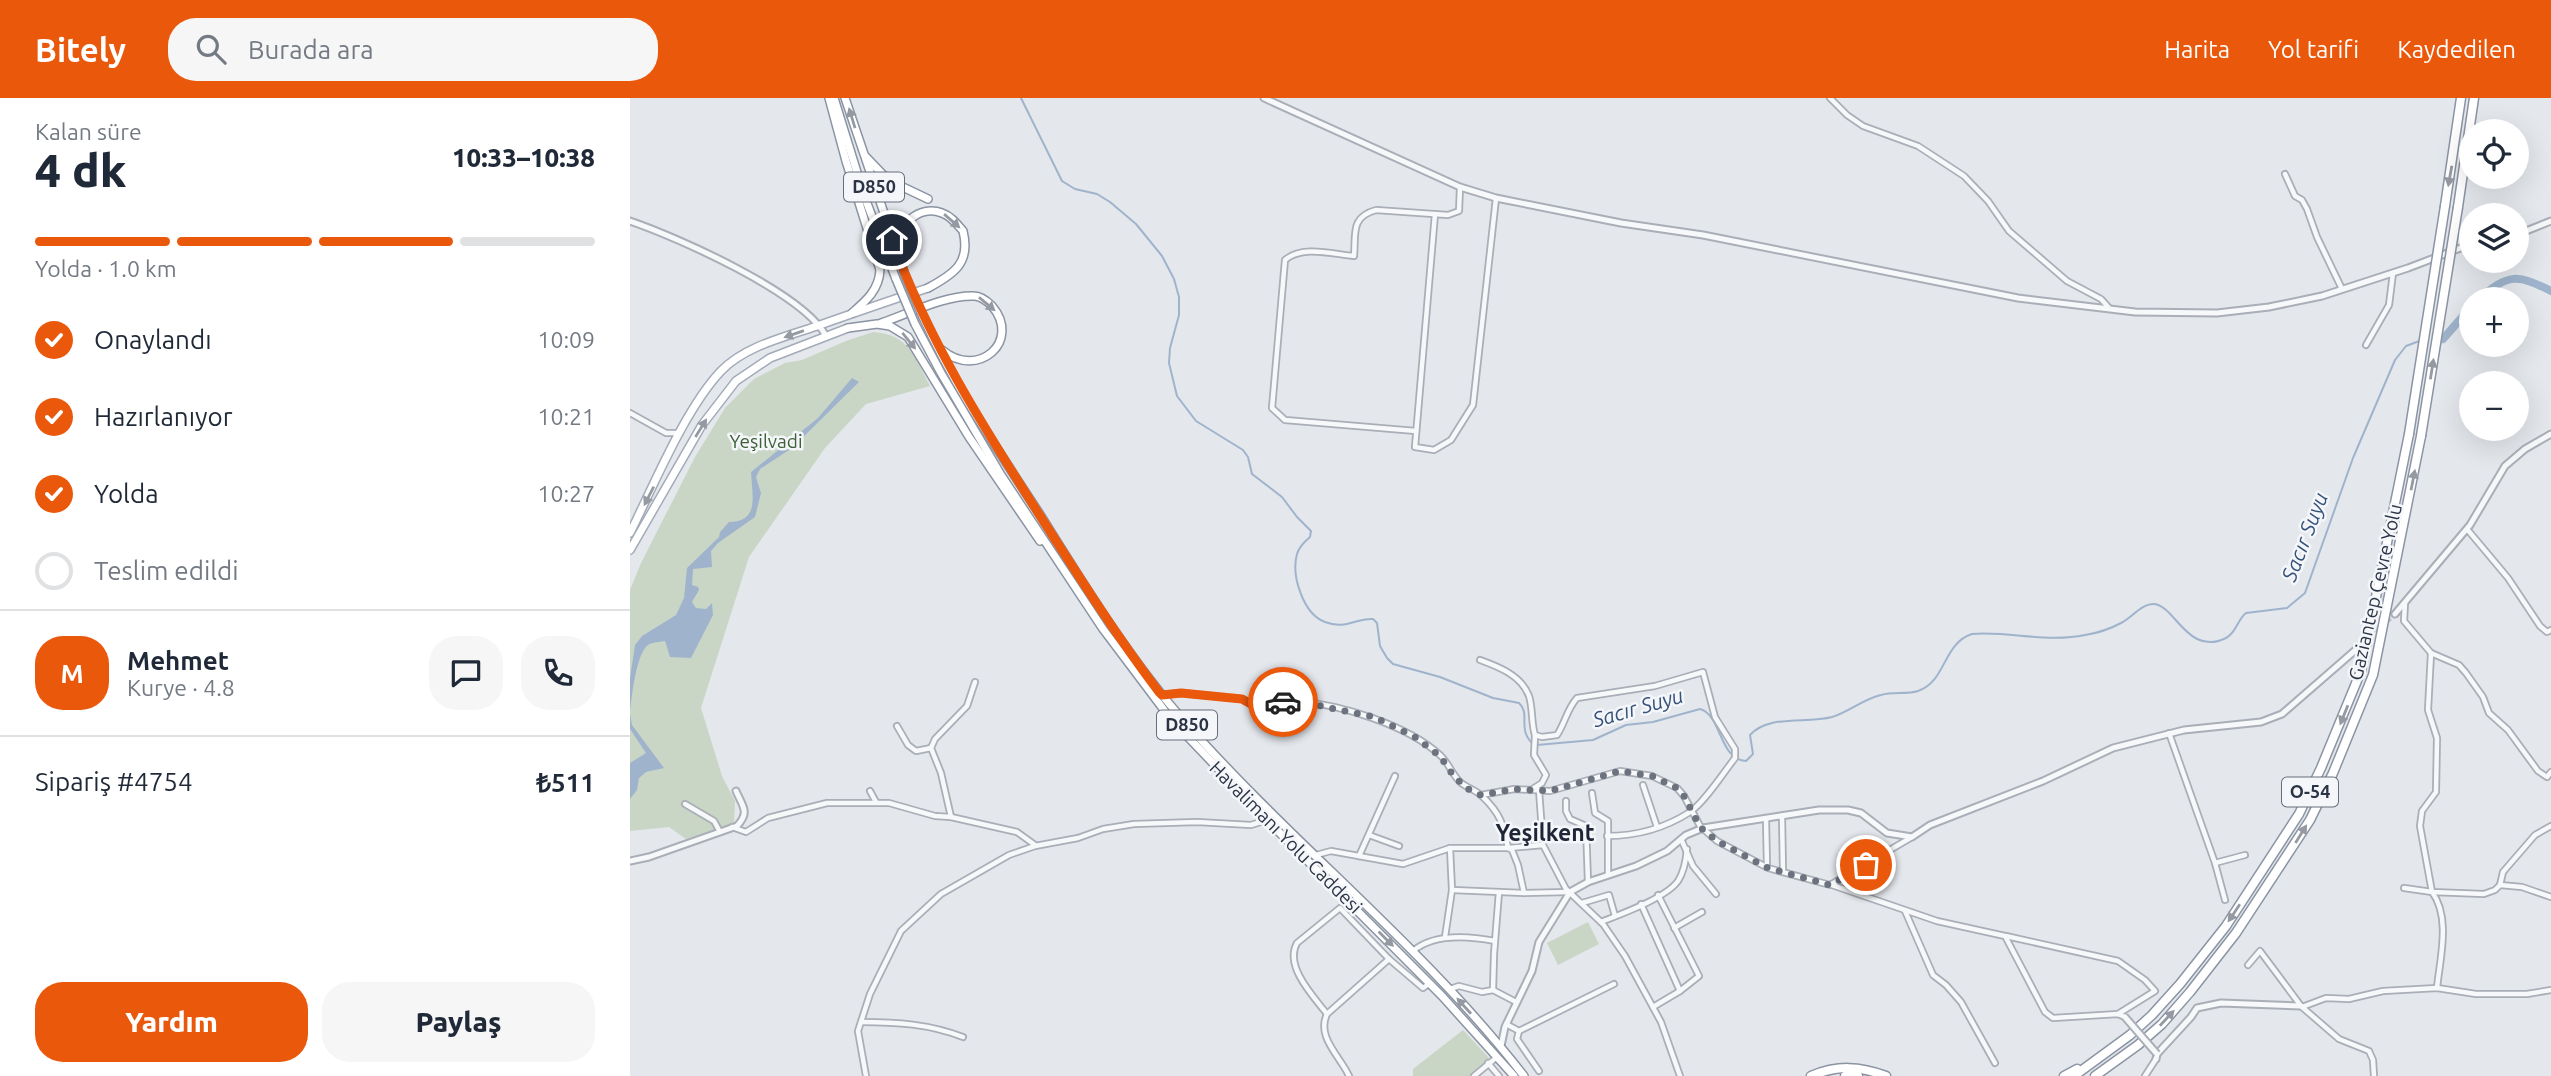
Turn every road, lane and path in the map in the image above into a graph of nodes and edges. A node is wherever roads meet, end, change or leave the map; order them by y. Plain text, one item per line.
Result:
1 (832, 98) edge
2 (845, 98) edge
3 (1264, 98) edge
4 (1830, 98) edge
5 (2461, 98) edge
6 (2474, 98) edge
7 (862, 152) junction
8 (2285, 174) dead end
9 (1460, 187) junction
10 (1496, 198) junction
11 (928, 199) dead end
12 (1434, 214) junction
13 (630, 221) edge
14 (2551, 221) edge
15 (2529, 230) edge
16 (2459, 248) edge
17 (899, 260) junction
18 (2393, 273) junction
19 (2342, 289) junction
20 (2109, 309) junction
21 (852, 313) junction
22 (877, 324) junction
23 (820, 325) junction
24 (825, 336) junction
25 (936, 345) junction
26 (2366, 345) dead end
27 (630, 413) edge
28 (1416, 430) junction
29 (680, 433) junction
30 (2551, 434) edge
31 (2467, 529) junction
32 (630, 533) edge
33 (630, 550) edge
34 (1057, 560) junction
35 (2405, 602) junction
36 (2395, 614) tunnel mouth
37 (2550, 632) edge
38 (2359, 647) tunnel mouth
39 (2431, 653) junction
40 (1480, 660) dead end
41 (975, 682) dead end
42 (1162, 695) junction
43 (897, 726) dead end
44 (2169, 733) junction
45 (1534, 739) junction
46 (931, 748) junction
47 (2551, 772) edge
48 (1395, 776) dead end
49 (1643, 785) dead end
50 (1530, 790) junction
51 (1539, 790) junction
52 (736, 791) dead end
53 (870, 791) dead end
54 (1592, 793) dead end
55 (1481, 795) junction
56 (1566, 801) dead end
57 (877, 803) junction
58 (685, 804) dead end
59 (1691, 811) junction
60 (1782, 816) junction
61 (951, 817) junction
62 (1766, 818) junction
63 (1267, 820) junction
64 (2551, 826) edge
65 (732, 827) junction
66 (1657, 827) junction
67 (1703, 828) junction
68 (720, 831) junction
69 (1368, 835) junction
70 (1607, 836) junction
71 (1912, 837) junction
72 (1681, 839) junction
73 (1543, 845) junction
74 (1035, 846) junction
75 (1399, 846) dead end
76 (1450, 848) junction
77 (1508, 848) junction
78 (1688, 849) junction
79 (1316, 855) junction
80 (2245, 855) dead end
81 (1359, 856) junction
82 (630, 861) edge
83 (2215, 863) junction
84 (1767, 867) junction
85 (1783, 872) junction
86 (1608, 875) junction
87 (1588, 882) junction
88 (1830, 885) junction
89 (2500, 885) junction
90 (2404, 888) dead end
91 (1452, 890) junction
92 (1499, 892) junction
93 (1570, 892) junction
94 (2432, 892) junction
95 (1524, 893) junction
96 (1716, 894) dead end
97 (1658, 895) junction
98 (2551, 897) edge
99 (2225, 900) dead end
100 (1582, 903) junction
101 (1641, 904) junction
102 (1904, 910) junction
103 (1702, 912) dead end
104 (1615, 916) junction
105 (1601, 922) junction
106 (1674, 928) junction
107 (2005, 936) junction
108 (1445, 937) junction
109 (1495, 941) junction
110 (1413, 951) junction
111 (1390, 959) junction
112 (2248, 965) dead end
113 (1430, 983) junction
114 (1614, 984) dead end
115 (2437, 988) junction
116 (1449, 990) junction
117 (1493, 990) junction
118 (2551, 990) edge
119 (1680, 991) junction
120 (1516, 1002) junction
121 (2301, 1006) joint
122 (1653, 1007) junction
123 (1326, 1014) junction
124 (2118, 1014) junction
125 (2125, 1017) joint
126 (861, 1022) junction
127 (1506, 1026) junction
128 (1519, 1031) junction
129 (1488, 1033) junction
130 (2130, 1035) junction
131 (963, 1037) dead end
132 (1501, 1046) junction
133 (1498, 1056) junction
134 (2156, 1056) junction
135 (1488, 1063) junction
136 (1995, 1063) dead end
137 (1539, 1071) dead end
138 (866, 1076) edge
139 (1349, 1076) edge
140 (1474, 1076) edge
141 (1499, 1076) edge
142 (1514, 1076) edge
143 (1524, 1076) edge
144 (1680, 1076) edge
145 (1811, 1076) edge
146 (1845, 1076) edge
147 (1858, 1076) edge
148 (1886, 1076) edge
149 (2064, 1076) edge
150 (2074, 1076) edge
151 (2095, 1076) edge
152 (2145, 1076) edge
153 (2374, 1076) edge

1 - 21 main road
1 - 34 main road, Havalimanı Yolu Caddesi / D850, bridge
7 -> 2 main road, Havalimanı Yolu Caddesi / D850
3 - 9 street
4 - 20 street
5 -> 130 highway, Gaziantep Çevre Yolu / O-54, bridge
151 -> 6 highway, Gaziantep Çevre Yolu / O-54, bridge
7 - 11 main road
7 - 17 main road, Havalimanı Yolu Caddesi / D850
8 - 19 street
9 - 10 street
9 - 12 street
10 - 20 street
10 - 28 street
12 - 28 street
12 - 28 street
13 - 23 street
14 - 15 street
16 - 18 street
17 -> 21 main road
17 - 25 main road, Havalimanı Yolu Caddesi / D850, bridge
18 - 19 street
18 - 26 street
19 - 20 street
21 - 23 main road
22 - 24 main road
22 -> 25 main road
22 -> 34 main road
23 - 24 street
23 -> 29 main road
33 -> 24 main road
25 - 42 main road, Havalimanı Yolu Caddesi / D850
27 - 29 street
29 -> 32 main road
30 - 31 street
31 - 35 street
31 - 37 street
34 - 63 main road, Havalimanı Yolu Caddesi / D850
35 - 36 street
35 - 39 street
38 - 44 street
39 - 47 street
39 - 94 street
40 - 45 street
41 - 46 street
42 - 55 street
42 - 79 main road, Havalimanı Yolu Caddesi / D850
43 - 46 street
44 - 71 street
44 - 83 street
45 - 50 street
45 - 59 street
46 - 61 street
48 - 69 street
49 - 66 street
50 - 51 street
50 - 55 street
51 - 59 street
51 - 73 street
52 - 65 street
53 - 57 street
54 - 70 street
55 - 77 street
56 - 87 street
57 - 61 street
57 - 65 street
58 - 68 street
59 - 66 street
59 - 67 street
60 - 62 street
60 - 71 street
60 - 85 street
61 - 74 street
62 - 67 street
62 - 84 street
63 - 74 street
63 -> 113 main road, Havalimanı Yolu Caddesi / D850
64 - 89 street
65 - 68 street
66 - 70 street
67 - 72 street
67 - 84 street
68 - 82 street
69 - 75 street
69 - 81 street
70 - 86 street
71 - 88 street
72 - 78 street
72 - 86 street
73 - 77 street
73 - 93 street
74 - 126 street
76 - 77 street
76 - 81 street
76 - 91 street
77 - 95 street
78 - 96 street
78 - 97 street
79 - 81 street
79 - 110 main road, Havalimanı Yolu Caddesi / D850
80 - 83 street
83 - 99 street
84 - 85 street
85 - 88 street
86 - 87 street
87 - 93 street
88 - 102 street
89 - 94 street
89 - 98 street
90 - 94 street
91 - 92 street
91 - 108 street
92 - 95 street
92 - 109 street
93 - 95 street
93 - 100 street
93 - 120 street
94 - 115 street
97 - 101 street
97 - 106 street
100 - 104 street
100 - 105 street
101 - 104 street
101 - 119 street
102 - 107 street
102 - 136 street
103 - 106 street
104 - 105 street
105 - 122 street
106 - 119 street
107 - 124 street
107 - 124 street
108 - 109 street
108 - 110 street
109 - 117 street
110 - 116 main road, Havalimanı Yolu Caddesi / D850
111 - 113 street
111 - 123 street
111 - 123 street
112 - 121 street
113 - 133 main road, Havalimanı Yolu Caddesi / D850
114 - 128 street
115 - 118 street
115 - 153 street
116 - 117 street
129 -> 116 main road, Havalimanı Yolu Caddesi / D850
117 - 120 street
119 - 122 street
120 - 127 street
121 - 134 street
122 - 144 street
123 - 139 street
124 - 125 street
125 - 134 street, bridge
126 - 131 street
126 - 138 street
127 - 128 street
127 - 129 street
127 - 132 street
128 - 137 street
129 - 132 main road, Havalimanı Yolu Caddesi / D850
130 - 149 highway
130 - 150 highway, Gaziantep Çevre Yolu / O-54
132 - 143 main road, Havalimanı Yolu Caddesi / D850
133 - 135 street
133 - 142 main road, Havalimanı Yolu Caddesi / D850
134 - 152 street
135 - 140 street
135 - 141 street
145 - 148 highway
146 - 147 highway

